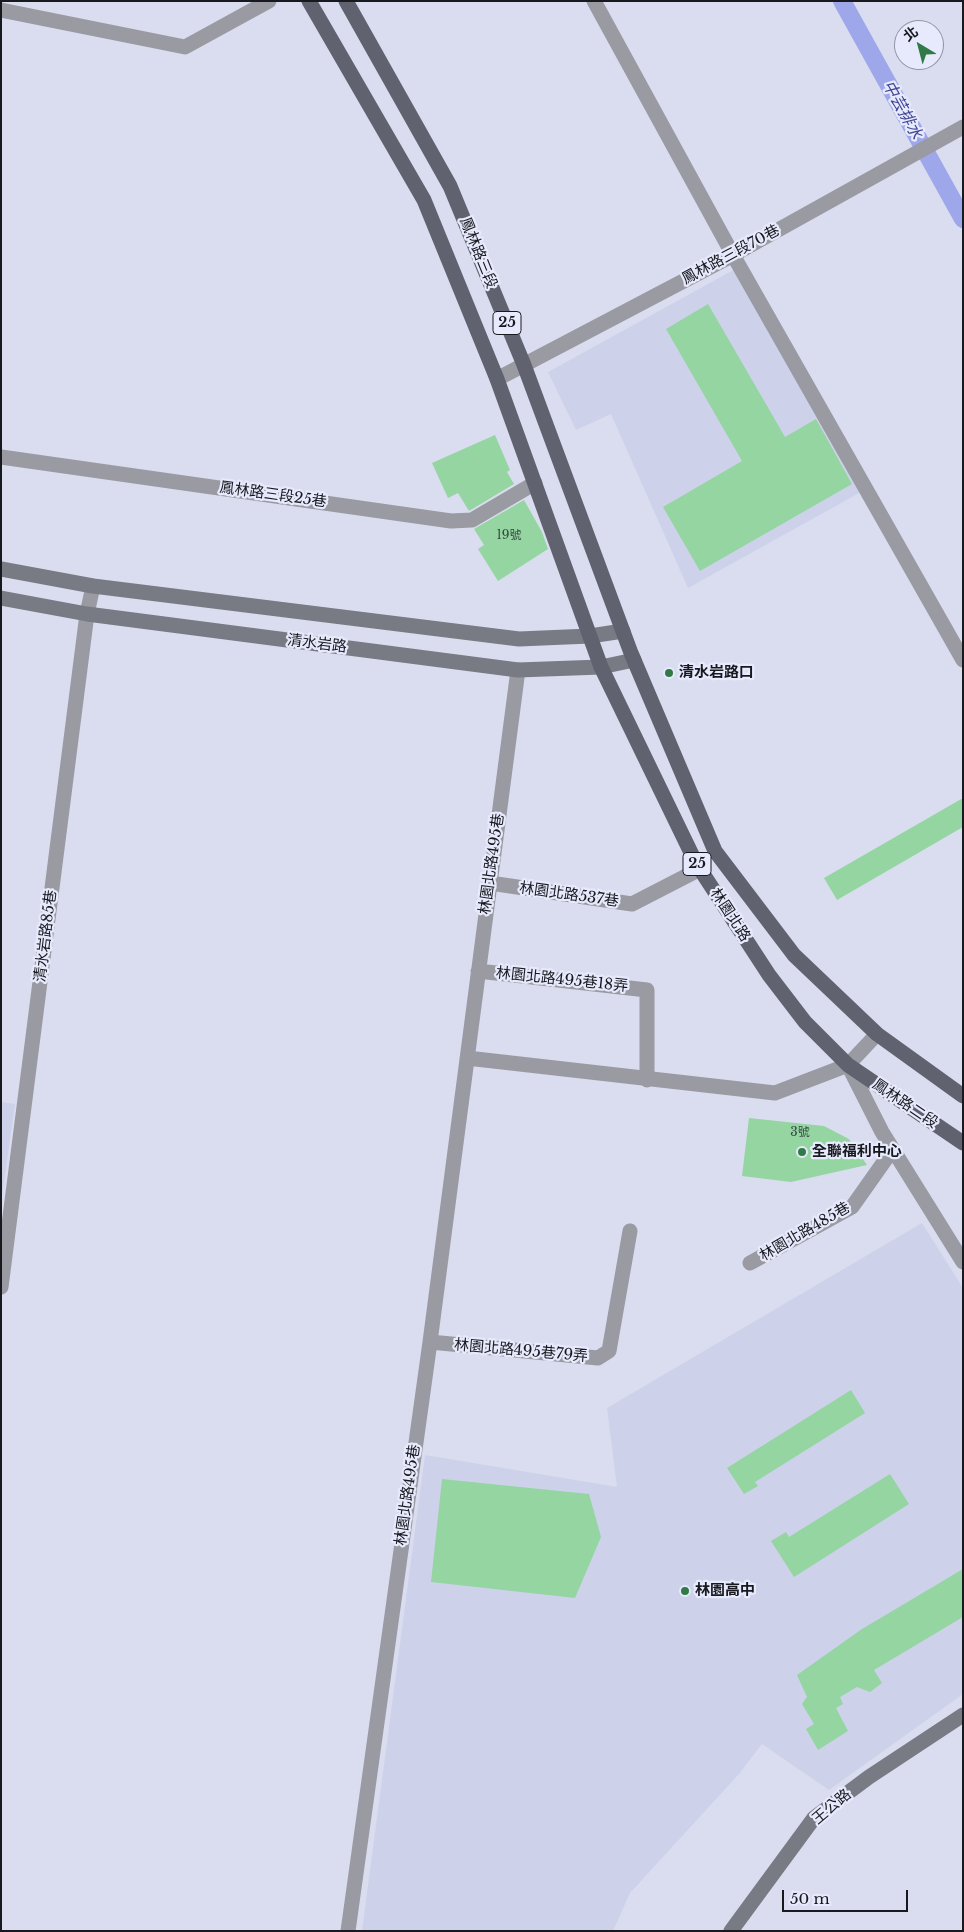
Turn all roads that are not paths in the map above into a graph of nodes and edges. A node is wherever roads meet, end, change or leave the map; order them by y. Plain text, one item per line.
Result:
1 (270, 1) edge
2 (310, 1) edge
3 (346, 1) edge
4 (594, 1) edge
5 (1, 10) edge
6 (963, 127) edge
7 (733, 255) junction
8 (524, 366) junction
9 (497, 379) junction
10 (1, 457) edge
11 (535, 483) junction
12 (1, 569) edge
13 (93, 586) junction
14 (1, 598) edge
15 (87, 614) junction
16 (623, 631) junction
17 (590, 636) junction
18 (634, 660) junction
19 (963, 660) edge
20 (602, 667) junction
21 (518, 670) junction
22 (700, 869) junction
23 (490, 883) junction
24 (478, 971) junction
25 (877, 1034) junction
26 (467, 1058) junction
27 (848, 1066) junction
28 (647, 1080) junction
29 (963, 1096) edge
30 (963, 1143) edge
31 (893, 1148) junction
32 (630, 1231) dead end
33 (963, 1262) edge
34 (750, 1263) dead end
35 (1, 1287) edge
36 (430, 1342) junction
37 (963, 1715) edge
38 (348, 1931) edge
39 (731, 1931) edge

1 - 5 street
2 - 9 main road, 鳳林路三段 / 25
3 - 8 main road, 鳳林路三段 / 25
4 - 7 street
6 - 7 street, 鳳林路三段70巷
7 - 8 street, 鳳林路三段70巷
7 - 19 street
8 - 9 street, 鳳林路三段70巷
8 - 16 main road, 鳳林路三段 / 25
9 - 11 main road, 鳳林路三段 / 25
10 - 11 street, 鳳林路三段25巷
11 - 17 main road, 鳳林路三段 / 25
12 - 13 street, 清水岩路
13 - 15 street, 清水岩路85巷
13 - 17 street, 清水岩路
14 - 15 street, 清水岩路
15 - 21 street, 清水岩路
15 - 35 street, 清水岩路85巷
16 - 17 street, 清水岩路
16 - 18 main road, 鳳林路三段 / 25
17 - 20 main road, 林園北路 / 25
18 - 20 street, 清水岩路
18 - 25 main road, 林園北路 / 25
20 - 21 street, 清水岩路
20 - 22 main road, 林園北路 / 25
21 - 23 street, 林園北路495巷
22 - 23 street, 林園北路537巷
22 - 27 main road, 林園北路 / 25
23 - 24 street, 林園北路495巷
24 - 26 street, 林園北路495巷
24 - 28 street, 林園北路495巷18弄
25 - 27 street
25 - 29 main road, 25
26 - 28 street
26 - 36 street, 林園北路495巷
27 - 28 street
27 - 30 main road, 鳳林路二段 / 25
27 - 31 street, 林園北路
31 - 33 street, 林園北路
31 - 34 street, 林園北路485巷
32 - 36 street, 林園北路495巷79弄
36 - 38 street, 林園北路495巷
37 - 39 street, 王公路

